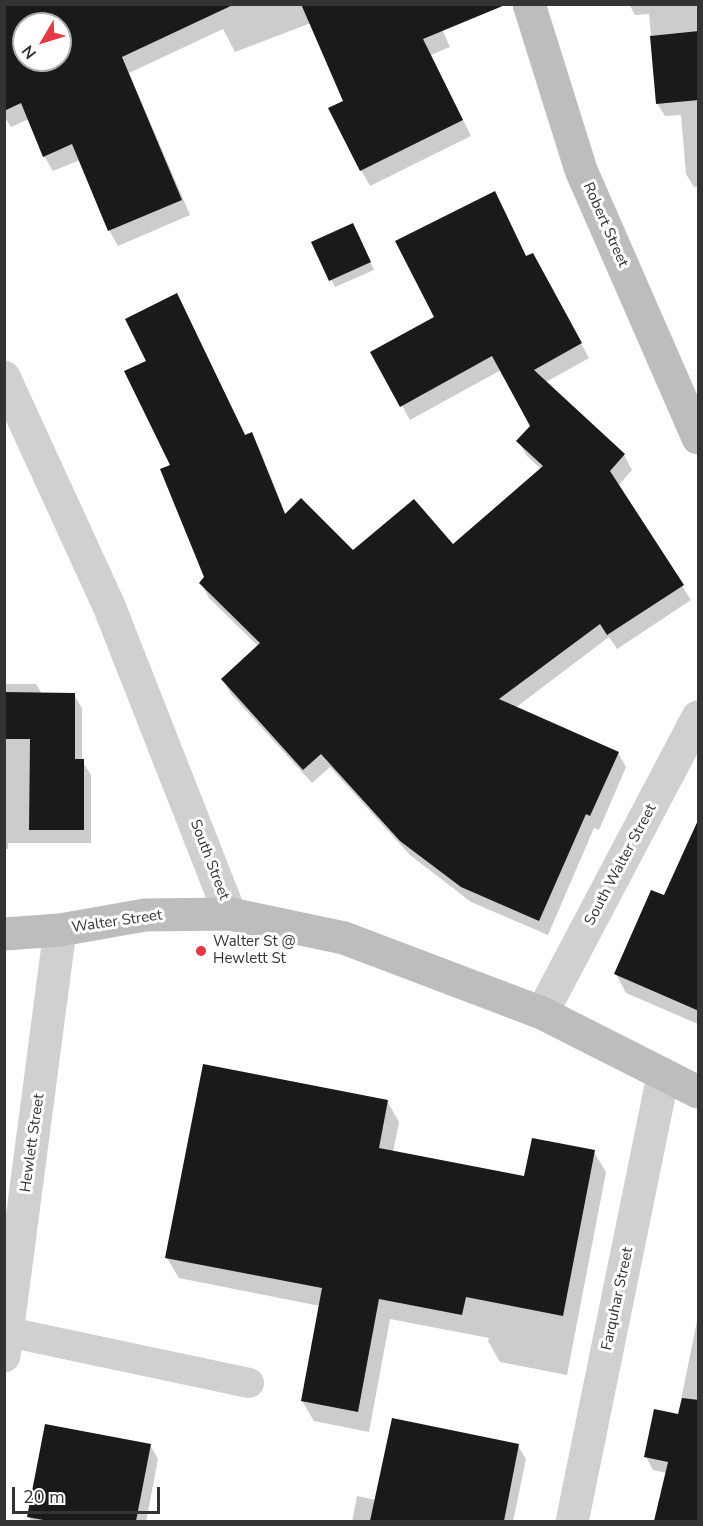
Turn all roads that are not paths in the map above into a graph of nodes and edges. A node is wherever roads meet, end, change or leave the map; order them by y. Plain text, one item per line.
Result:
1 (529, 4) edge
2 (4, 377) edge
3 (699, 438) edge
4 (699, 717) edge
5 (230, 914) junction
6 (60, 930) junction
7 (4, 934) edge
8 (542, 1013) junction
9 (663, 1076) junction
10 (699, 1092) edge
11 (6, 1344) edge
12 (249, 1383) dead end
13 (572, 1521) edge

1 - 3 street, Robert Street
2 - 5 street, South Street
4 - 8 street, South Walter Street
5 - 6 street, Walter Street
5 - 8 street, South Street
6 - 7 street, Walter Street
6 - 11 street, Hewlett Street
8 - 9 street, South Street
9 - 10 street, South Street
9 - 13 street, Farquhar Street
11 - 12 lane

